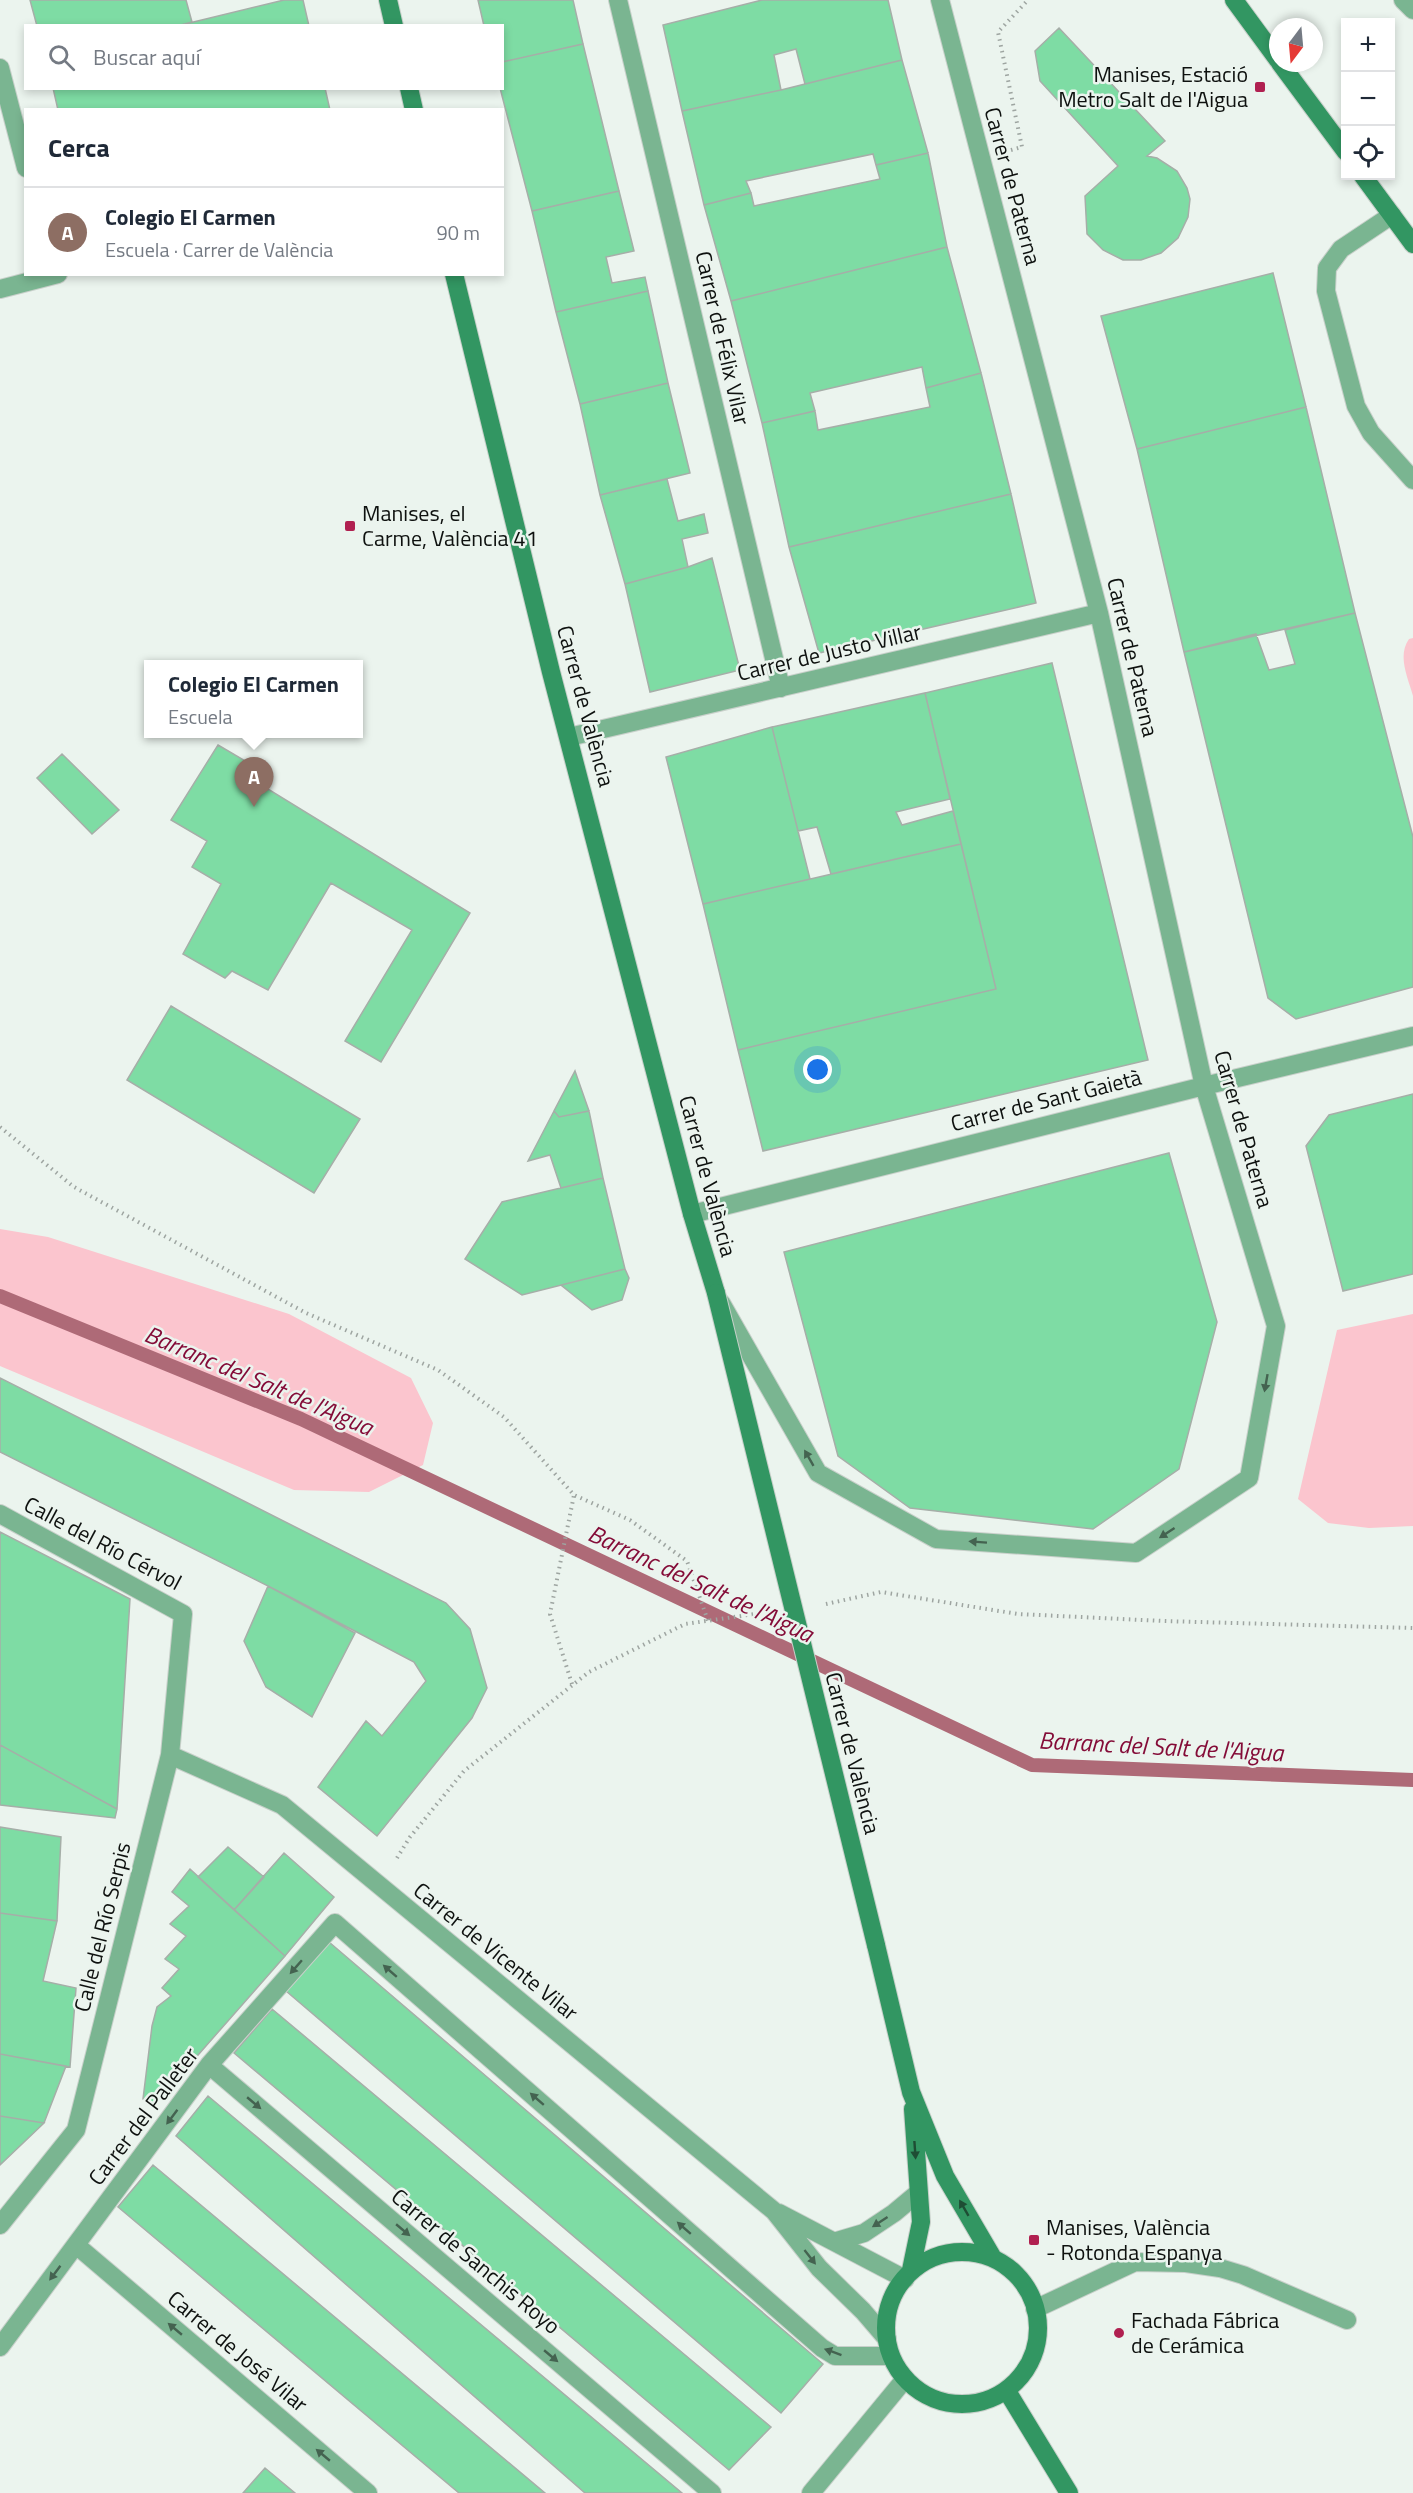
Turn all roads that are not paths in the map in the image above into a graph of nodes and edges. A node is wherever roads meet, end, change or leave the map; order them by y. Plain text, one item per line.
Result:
1 (388, 0) edge
2 (618, 0) edge
3 (940, 0) edge
4 (1234, 0) edge
5 (1403, 0) edge
6 (1413, 10) edge
7 (394, 24) edge
8 (1269, 48) edge
9 (0, 68) edge
10 (1286, 72) edge
11 (409, 90) edge
12 (414, 108) edge
13 (1341, 145) edge
14 (24, 160) edge
15 (1366, 180) edge
16 (1392, 215) junction
17 (1413, 244) edge
18 (51, 276) edge
19 (454, 276) edge
20 (0, 289) edge
21 (1413, 480) edge
22 (1099, 613) junction
23 (782, 688) junction
24 (569, 737) junction
25 (1413, 1036) edge
26 (1204, 1086) junction
27 (692, 1214) junction
28 (716, 1293) junction
29 (0, 1514) edge
30 (183, 1614) joint
31 (170, 1755) junction
32 (209, 2065) junction
33 (911, 2092) junction
34 (918, 2193) junction
35 (774, 2211) junction
36 (0, 2225) edge
37 (837, 2241) junction
38 (76, 2245) junction
39 (993, 2258) junction
40 (908, 2275) junction
41 (1035, 2309) junction
42 (1347, 2320) dead end
43 (0, 2347) edge
44 (889, 2348) junction
45 (904, 2379) junction
46 (1007, 2391) junction
47 (368, 2493) edge
48 (712, 2493) edge
49 (811, 2493) edge
50 (1069, 2493) edge

1 - 7 main road
2 - 23 street, Carrer de Félix Vilar
3 - 22 street, Carrer de Paterna
4 - 8 main road
5 - 6 street
9 - 14 street
10 - 13 main road
11 - 12 main road
15 - 16 main road
16 - 17 main road
16 - 21 street
18 - 20 street
19 - 24 main road, Carrer de València
22 - 23 street, Carrer de Justo Villar
22 - 26 street, Carrer de Paterna
23 - 24 street, Carrer de Justo Villar
24 - 27 main road, Carrer de València
25 - 26 street, Carrer de Sant Gaietà
26 - 27 street, Carrer de Sant Gaietà
26 -> 28 street, Carrer de Paterna
27 - 28 main road, Carrer de València
28 - 33 main road, Carrer de València, bridge
29 - 30 street, Calle del Río Cérvol
30 - 31 street, Calle del Río Serpis
31 - 35 street, Carrer de Vicente Vilar
31 - 36 street, Calle del Río Serpis
32 -> 38 street, Carrer del Palleter
44 -> 32 street, Carrer del Palleter
32 -> 48 street, Carrer de Sanchis Royo
33 -> 34 main road, Carrer de València
39 -> 33 main road, Carrer de València
34 -> 37 street
34 - 40 main road, Carrer de València
35 - 37 street, Carrer de Vicente Vilar
35 -> 44 street, Carrer de Vicente Vilar
37 - 40 street, Carrer de Vicente Vilar
38 -> 43 street, Carrer del Palleter
47 -> 38 street, Carrer de José Vilar
39 - 40 main road
39 - 41 main road
40 - 44 main road
41 - 42 street
41 - 46 main road
44 - 45 main road
45 - 46 main road
45 - 49 street
46 - 50 main road

